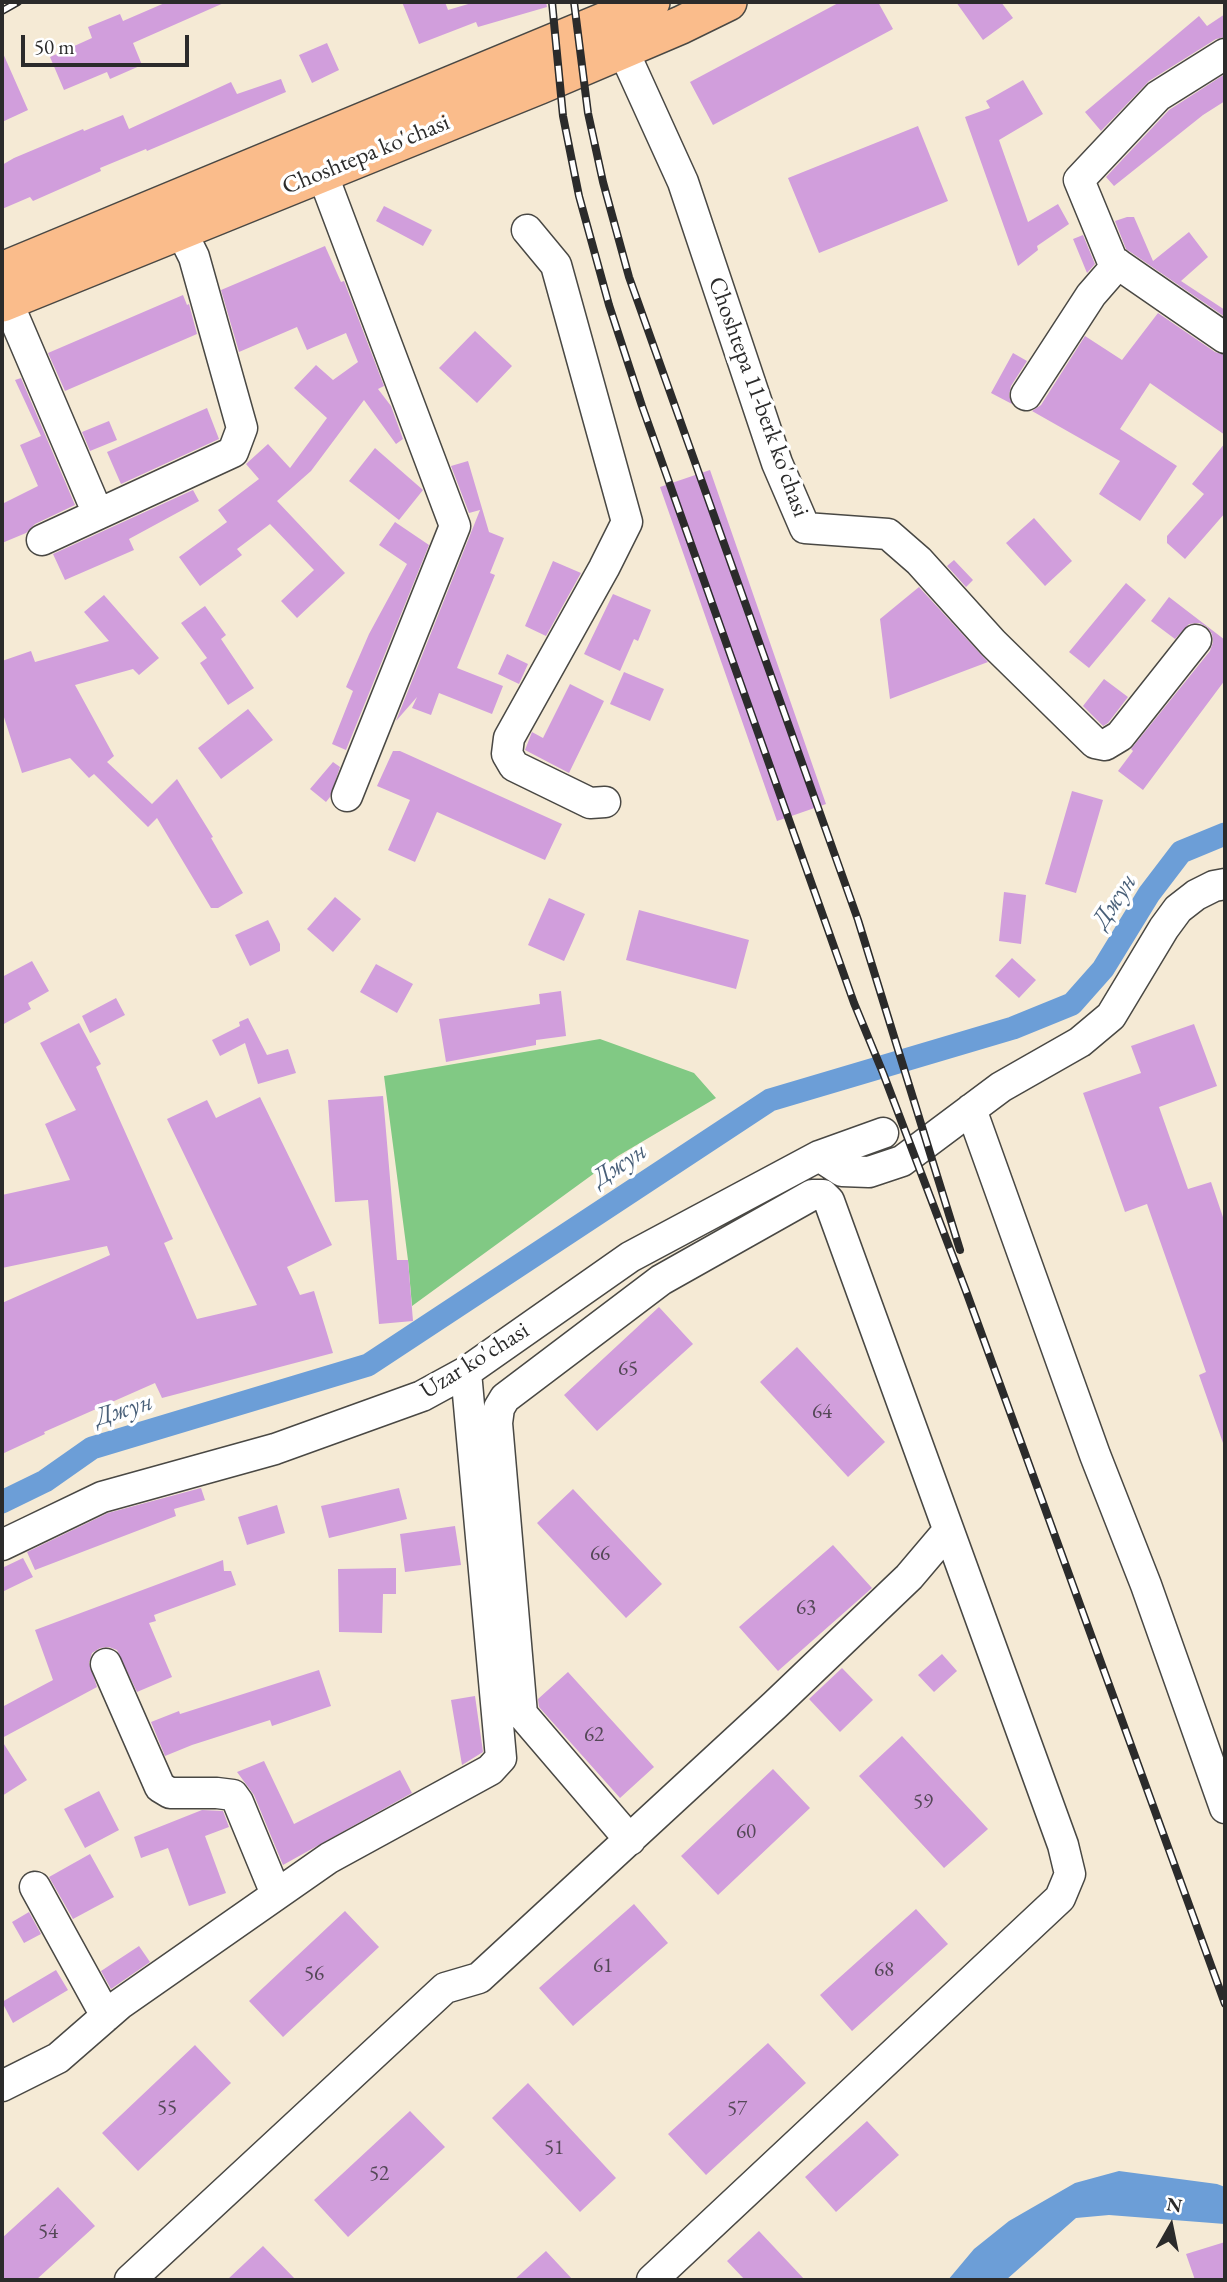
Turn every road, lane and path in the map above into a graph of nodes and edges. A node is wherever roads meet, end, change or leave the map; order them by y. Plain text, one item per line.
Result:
1 (651, 2) edge
2 (728, 2) edge
3 (624, 50) junction
4 (1225, 54) edge
5 (322, 173) junction
6 (181, 230) junction
7 (527, 230) dead end
8 (1118, 264) junction
9 (4, 291) edge
10 (1225, 338) edge
11 (1026, 395) dead end
12 (98, 514) junction
13 (42, 540) dead end
14 (1196, 640) dead end
15 (347, 796) dead end
16 (605, 802) dead end
17 (1225, 884) edge
18 (971, 1109) junction
19 (883, 1133) dead end
20 (823, 1159) junction
21 (823, 1195) junction
22 (466, 1372) junction
23 (948, 1531) junction
24 (2, 1545) edge
25 (106, 1664) dead end
26 (1225, 1808) edge
27 (630, 1840) junction
28 (35, 1886) dead end
29 (276, 1894) junction
30 (106, 2016) junction
31 (2, 2086) edge
32 (130, 2280) edge
33 (652, 2280) edge

1 - 9 main road, Choshtepa ko'chasi
2 - 3 main road, Choshtepa ko'chasi
3 - 5 main road, Choshtepa ko'chasi
3 - 14 street, Choshtepa 11-berk ko'chasi
4 - 8 street
5 - 6 main road, Choshtepa ko'chasi
5 - 15 street
6 - 9 main road, Choshtepa ko'chasi
6 - 12 street
7 - 16 street
8 - 10 street
8 - 11 street
9 - 12 street
12 - 13 street
17 - 18 street
18 - 20 street
18 - 26 street
19 - 20 street, Uzar ko'chasi
20 - 21 street
20 - 22 street, Uzar ko'chasi
21 - 23 street
21 - 27 street
22 - 24 street, Uzar ko'chasi
22 - 29 street
23 - 27 street
23 - 33 street
25 - 29 street
27 - 32 street
28 - 30 street
29 - 30 street
30 - 31 street

